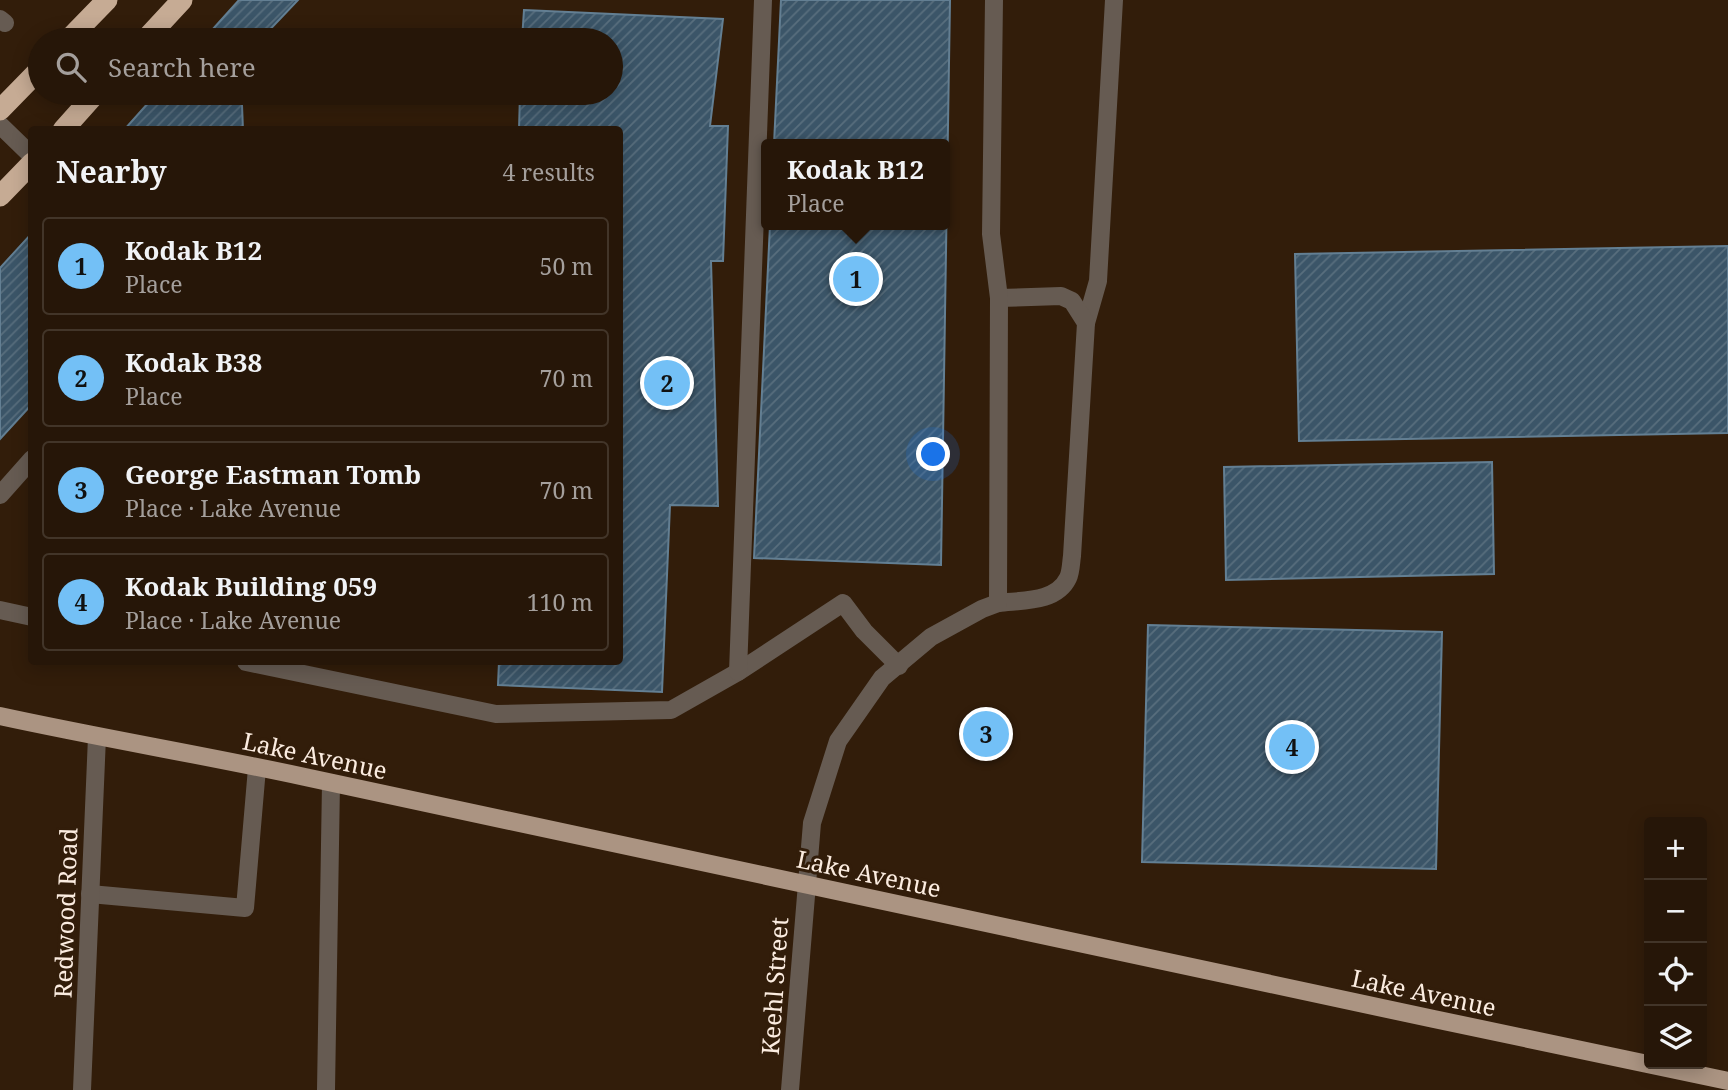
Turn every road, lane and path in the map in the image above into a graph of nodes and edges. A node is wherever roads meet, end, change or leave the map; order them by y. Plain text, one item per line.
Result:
1 (107, 0) edge
2 (182, 0) edge
3 (763, 0) edge
4 (994, 0) edge
5 (1114, 0) edge
6 (80, 28) edge
7 (156, 28) edge
8 (28, 81) edge
9 (85, 105) edge
10 (0, 110) edge
11 (0, 125) edge
12 (67, 126) edge
13 (28, 152) edge
14 (28, 167) edge
15 (0, 196) edge
16 (999, 298) junction
17 (1086, 323) junction
18 (28, 464) edge
19 (0, 495) edge
20 (998, 603) junction
21 (0, 610) edge
22 (28, 616) edge
23 (260, 665) edge
24 (899, 666) junction
25 (738, 672) junction
26 (0, 716) edge
27 (97, 737) junction
28 (257, 768) junction
29 (331, 783) junction
30 (806, 885) junction
31 (90, 894) junction
32 (1728, 1081) edge
33 (82, 1090) edge
34 (326, 1090) edge
35 (790, 1090) edge

1 - 6 highway
2 - 7 highway
3 - 25 street
4 - 16 street
5 - 17 street, Keehl Street
8 - 10 highway
9 - 12 highway
11 - 13 street
14 - 15 highway
16 - 17 street
16 - 20 street
17 - 20 street, Keehl Street
18 - 19 street
20 - 24 street, Keehl Street
21 - 22 street
23 - 25 street
24 - 25 street
24 - 30 street, Keehl Street
26 - 27 main road, Lake Avenue
27 - 28 main road, Lake Avenue
27 - 31 street, Redwood Road
28 - 29 main road, Lake Avenue
28 - 31 street
29 - 30 main road, Lake Avenue
29 - 34 street
30 - 32 main road, Lake Avenue
30 - 35 street, Keehl Street
31 - 33 street, Redwood Road

